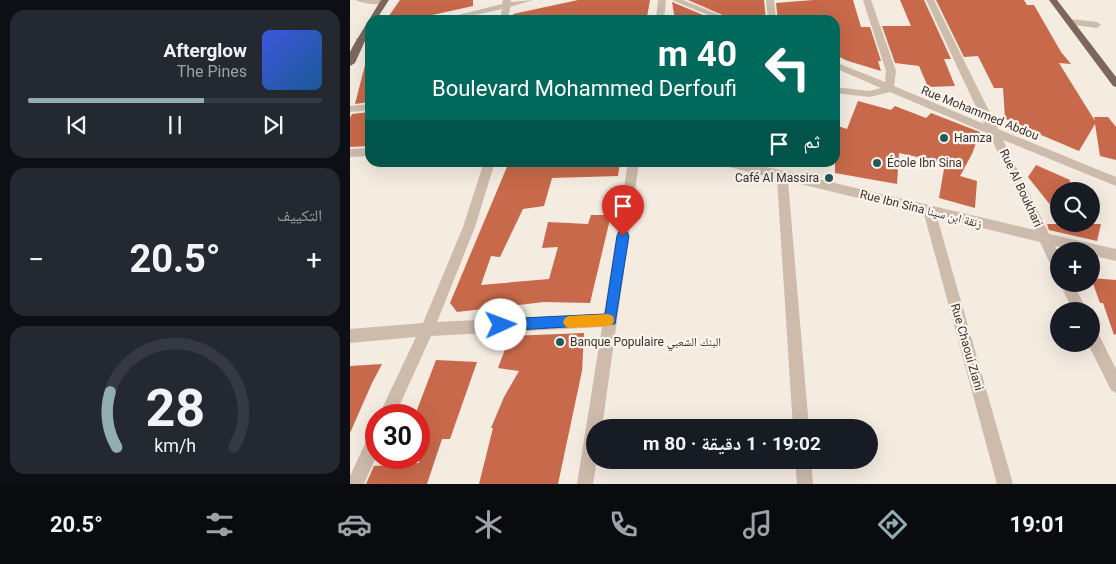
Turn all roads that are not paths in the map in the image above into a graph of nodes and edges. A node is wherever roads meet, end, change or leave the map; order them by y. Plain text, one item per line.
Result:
1 (360, 0) edge
2 (529, 0) edge
3 (662, 0) edge
4 (676, 0) edge
5 (770, 0) edge
6 (867, 0) edge
7 (930, 0) edge
8 (1052, 0) edge
9 (384, 1) edge
10 (506, 3) edge
11 (373, 15) edge
12 (461, 15) edge
13 (660, 15) edge
14 (715, 15) edge
15 (772, 15) edge
16 (1070, 22) junction
17 (1097, 25) dead end
18 (365, 28) edge
19 (365, 38) edge
20 (359, 39) junction
21 (350, 63) edge
22 (840, 67) edge
23 (1116, 84) edge
24 (889, 89) junction
25 (840, 91) edge
26 (365, 108) edge
27 (350, 110) edge
28 (996, 133) junction
29 (365, 152) edge
30 (350, 153) edge
31 (489, 167) edge
32 (633, 167) edge
33 (745, 167) edge
34 (782, 176) junction
35 (1116, 182) edge
36 (929, 211) junction
37 (1044, 238) junction
38 (1050, 250) edge
39 (1116, 255) edge
40 (611, 320) junction
41 (427, 328) junction
42 (350, 336) edge
43 (1100, 352) edge
44 (1116, 385) edge
45 (392, 404) edge
46 (800, 419) edge
47 (365, 463) edge
48 (804, 469) edge
49 (355, 484) edge
50 (585, 484) edge
51 (805, 484) edge
52 (1005, 484) edge

1 - 9 street
2 - 10 street
3 - 13 street
4 - 14 street
5 - 15 street
6 - 24 street
7 - 28 street, Rue Al Boukhari
8 - 16 main road
9 - 11 main road
10 - 12 street
16 - 17 street
16 - 23 main road
18 - 20 main road
19 - 20 street
20 - 21 main road
22 - 24 street, Rue Mohammed Abdou
24 - 25 street
24 - 28 street, Rue Mohammed Abdou
26 - 27 street
28 - 35 street, Rue Mohammed Abdou
28 - 37 street, Rue Al Boukhari
29 - 30 street
31 - 41 street
32 - 40 street
33 - 34 street, Rue Ibn Sina زنقة ابن سينا
34 - 36 street, Rue Ibn Sina زنقة ابن سينا
34 - 46 street
36 - 37 street, Rue Ibn Sina زنقة ابن سينا
36 - 52 street, Rue Chaoui Ziani
37 - 38 street, Rue Al Boukhari
37 - 39 street, Rue Ibn Sina زنقة ابن سينا
40 - 41 street
40 - 50 street
41 - 42 street
41 - 45 street
43 - 44 street
47 - 49 street
48 - 51 street

